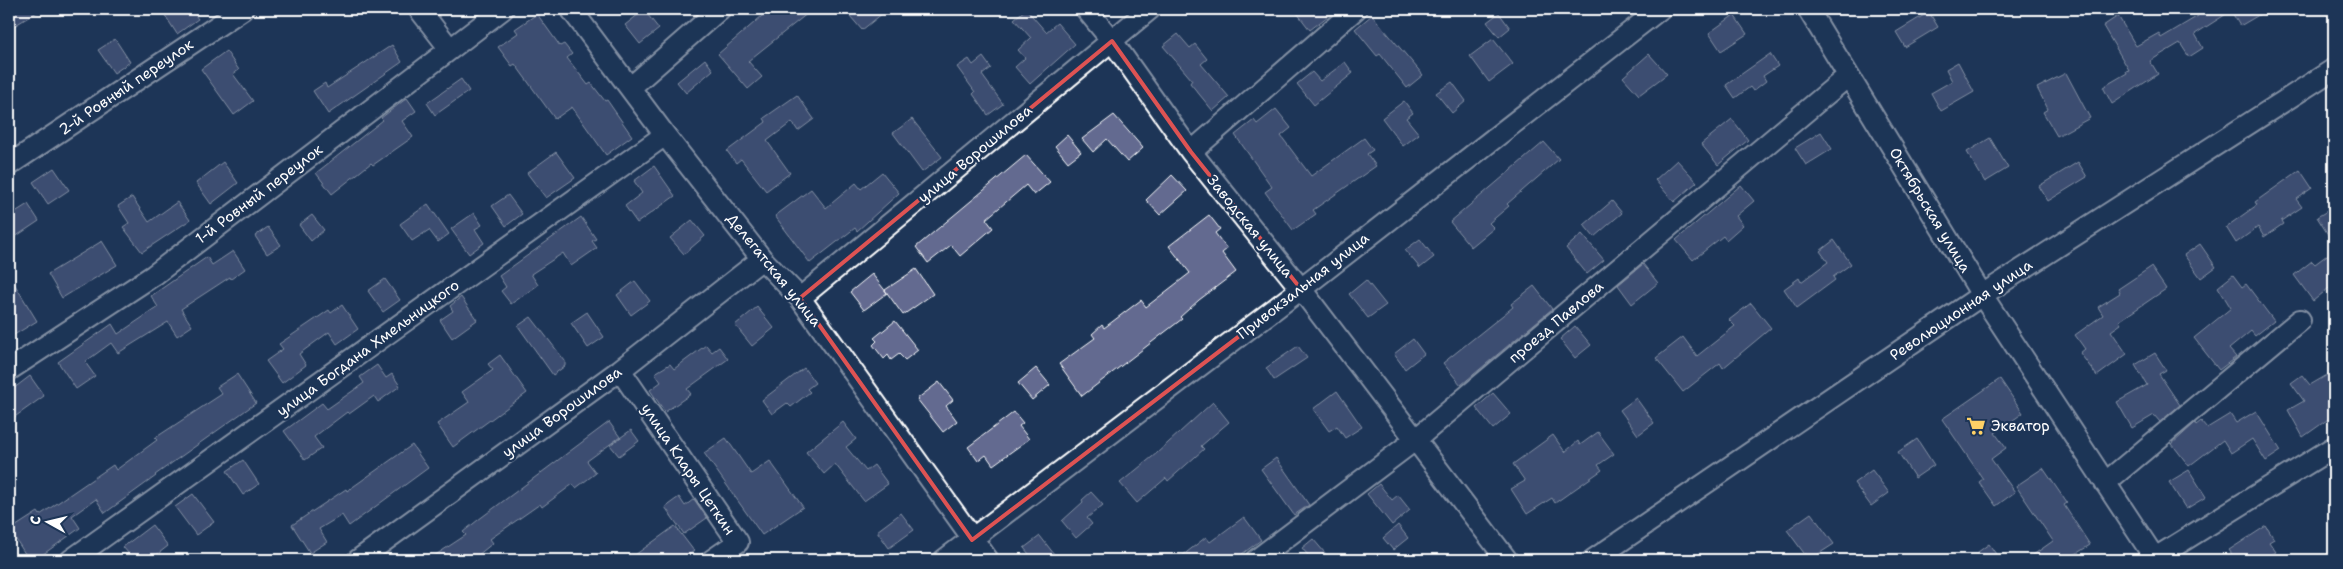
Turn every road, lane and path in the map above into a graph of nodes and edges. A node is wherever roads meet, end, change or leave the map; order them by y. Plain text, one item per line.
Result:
1 (243, 9) edge
2 (419, 9) edge
3 (503, 9) edge
4 (571, 9) edge
5 (720, 9) edge
6 (1086, 9) edge
7 (1150, 9) edge
8 (1356, 9) edge
9 (1660, 9) edge
10 (1808, 9) edge
11 (1112, 41) junction
12 (450, 49) junction
13 (2334, 69) edge
14 (1848, 76) junction
15 (630, 87) junction
16 (665, 135) junction
17 (1190, 152) junction
18 (9, 165) edge
19 (762, 259) junction
20 (1301, 289) junction
21 (1982, 295) junction
22 (800, 298) junction
23 (2300, 320) dead end
24 (9, 370) edge
25 (620, 370) junction
26 (1415, 440) junction
27 (2334, 447) edge
28 (2105, 483) junction
29 (972, 540) junction
30 (71, 560) edge
31 (358, 560) edge
32 (712, 560) edge
33 (944, 560) edge
34 (988, 560) edge
35 (1256, 560) edge
36 (1507, 560) edge
37 (1594, 560) edge
38 (2155, 560) edge

1 - 18 street, 2-й Ровный переулок
2 - 12 street
3 - 12 street, 1-й Ровный переулок
4 - 15 street, Делегатская улица
5 - 15 street
6 - 11 street, Заводская улица
7 - 11 street, улица Ворошилова
8 - 17 street
9 - 20 street, Привокзальная улица
10 - 14 street, Октябрьская улица
11 - 17 street, Заводская улица
11 - 22 street, улица Ворошилова
12 - 24 street, 1-й Ровный переулок
13 - 21 street, Революционная улица
14 - 21 street, Октябрьская улица
14 - 26 street, проезд Павлова
15 - 16 street, Делегатская улица
16 - 19 street, Делегатская улица
16 - 30 street, улица Богдана Хмельницкого
17 - 20 street, Заводская улица
19 - 22 street, Делегатская улица
19 - 25 street, улица Ворошилова
20 - 26 street, Заводская улица
20 - 29 street, Привокзальная улица
21 - 28 street, Октябрьская улица
21 - 37 street, Революционная улица
22 - 29 street, Делегатская улица
23 - 28 street
25 - 31 street, улица Ворошилова
25 - 32 street, улица Клары Цеткин
26 - 35 street, проезд Павлова
26 - 36 street, Заводская улица
27 - 38 street
28 - 38 street, Октябрьская улица
29 - 33 street, Привокзальная улица
29 - 34 street, Делегатская улица

